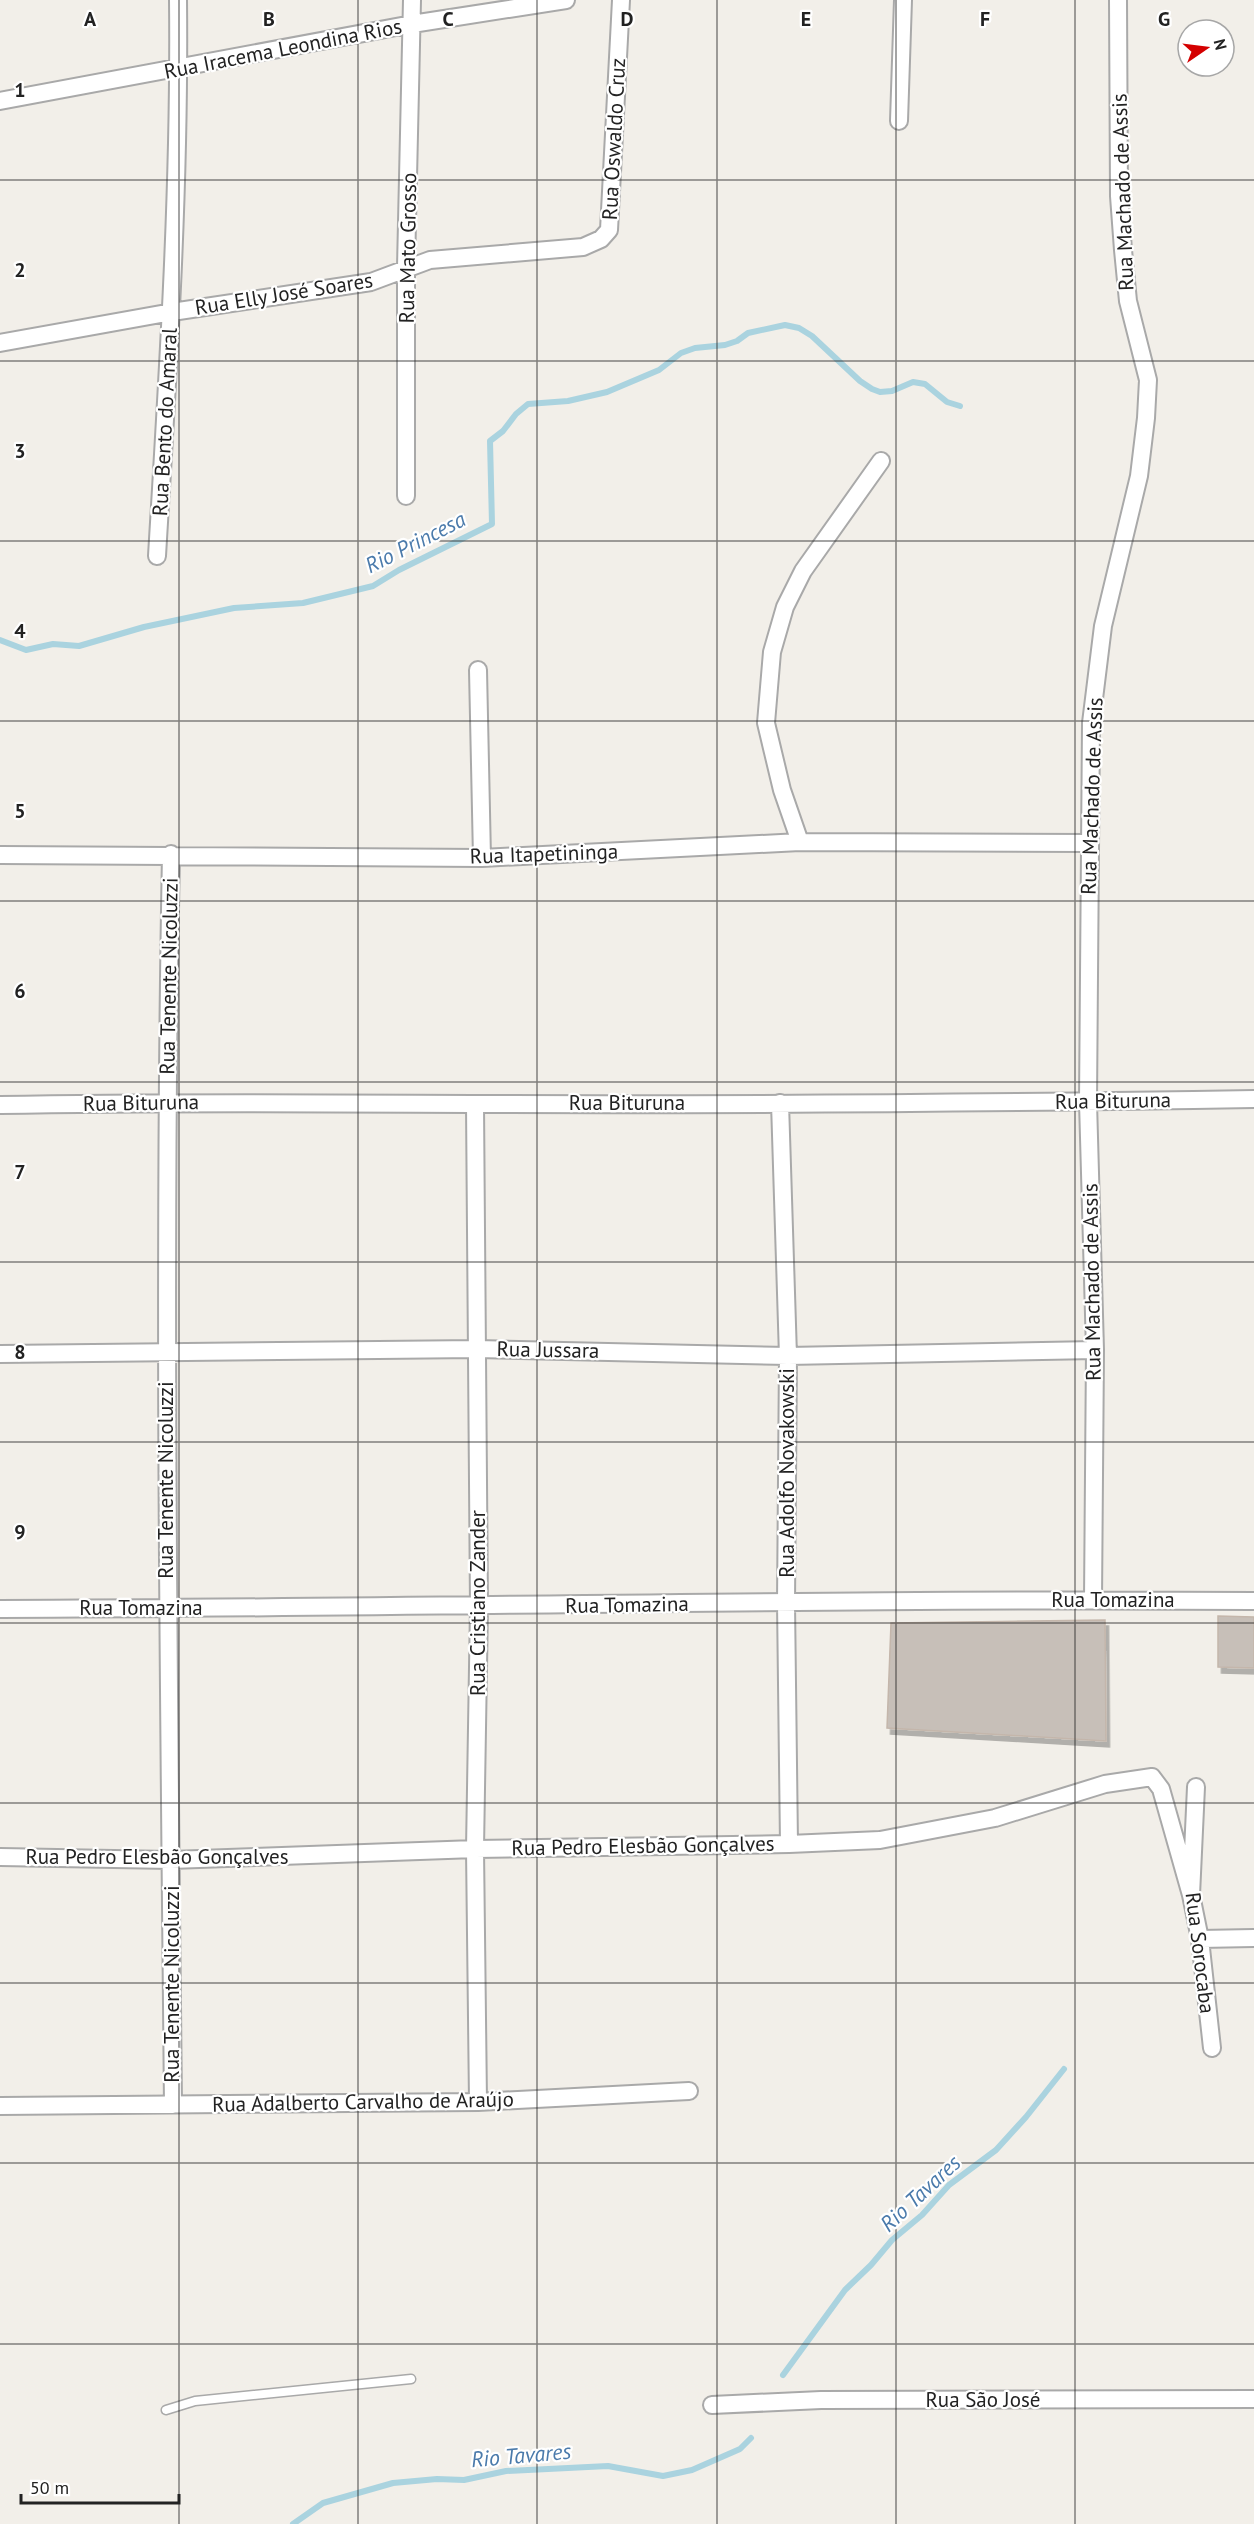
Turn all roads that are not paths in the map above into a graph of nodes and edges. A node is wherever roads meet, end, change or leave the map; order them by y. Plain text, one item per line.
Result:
1 (178, 0) edge
2 (412, 0) edge
3 (566, 0) edge
4 (621, 0) edge
5 (903, 0) edge
6 (1118, 0) edge
7 (412, 24) junction
8 (178, 69) junction
9 (0, 101) edge
10 (899, 121) dead end
11 (601, 239) joint
12 (406, 267) junction
13 (172, 312) junction
14 (0, 343) edge
15 (881, 461) dead end
16 (406, 496) dead end
17 (157, 556) dead end
18 (478, 670) dead end
19 (800, 842) junction
20 (1089, 843) junction
21 (171, 854) junction
22 (0, 855) edge
23 (482, 858) junction
24 (1254, 1099) edge
25 (166, 1102) junction
26 (1088, 1102) junction
27 (780, 1103) junction
28 (475, 1104) junction
29 (0, 1105) edge
30 (477, 1349) junction
31 (1095, 1350) junction
32 (165, 1351) junction
33 (0, 1354) edge
34 (788, 1356) junction
35 (1093, 1600) junction
36 (1254, 1600) edge
37 (786, 1603) junction
38 (479, 1607) junction
39 (0, 1609) edge
40 (167, 1609) junction
41 (1196, 1786) dead end
42 (789, 1844) junction
43 (475, 1849) junction
44 (0, 1857) edge
45 (171, 1860) junction
46 (1191, 1895) junction
47 (1254, 1938) edge
48 (1200, 1939) junction
49 (1212, 2048) dead end
50 (689, 2091) dead end
51 (478, 2102) junction
52 (172, 2105) junction
53 (0, 2106) edge
54 (411, 2379) dead end
55 (1254, 2399) edge
56 (712, 2405) dead end
57 (166, 2410) dead end

1 - 8 street, Rua Bento do Amaral
2 - 7 street, Rua Mato Grosso
3 - 7 street, Rua Iracema Leondina Rios
4 - 11 street, Rua Oswaldo Cruz
5 - 10 street
6 - 20 street, Rua Machado de Assis
7 - 8 street, Rua Iracema Leondina Rios
7 - 12 street, Rua Mato Grosso
8 - 9 street, Rua Iracema Leondina Rios
8 - 13 street, Rua Bento do Amaral
11 - 12 street, Rua Elly José Soares
12 - 13 street, Rua Elly José Soares
12 - 16 street, Rua Mato Grosso
13 - 14 street, Rua Elly José Soares
13 - 17 street, Rua Bento do Amaral
15 - 19 street
18 - 23 street
19 - 20 street, Rua Itapetininga
19 - 23 street, Rua Itapetininga
20 - 26 street, Rua Machado de Assis
21 - 22 street, Rua Itapetininga
21 - 23 street, Rua Itapetininga
21 - 25 street, Rua Tenente Nicoluzzi
24 - 26 street, Rua Bituruna
25 - 28 street, Rua Bituruna
25 - 29 street, Rua Bituruna
25 - 32 street, Rua Tenente Nicoluzzi
26 - 27 street, Rua Bituruna
26 - 31 street, Rua Machado de Assis
27 - 28 street, Rua Bituruna
27 - 34 street, Rua Adolfo Novakowski
28 - 30 street, Rua Cristiano Zander
30 - 32 street, Rua Jussara
30 - 34 street, Rua Jussara
30 - 38 street, Rua Cristiano Zander
31 - 34 street, Rua Jussara
31 - 35 street, Rua Machado de Assis
32 - 33 street, Rua Jussara
32 - 40 street, Rua Tenente Nicoluzzi
34 - 37 street, Rua Adolfo Novakowski
35 - 36 street, Rua Tomazina
35 - 37 street, Rua Tomazina
37 - 38 street, Rua Tomazina
37 - 42 street, Rua Adolfo Novakowski
38 - 40 street, Rua Tomazina
38 - 43 street, Rua Cristiano Zander
39 - 40 street, Rua Tomazina
40 - 45 street, Rua Tenente Nicoluzzi
41 - 46 street, Rua Sorocaba
42 - 43 street, Rua Pedro Elesbão Gonçalves
42 - 46 street, Rua Pedro Elesbão Gonçalves
43 - 45 street, Rua Pedro Elesbão Gonçalves
43 - 51 street, Rua Cristiano Zander
44 - 45 street, Rua Pedro Elesbão Gonçalves
45 - 52 street, Rua Tenente Nicoluzzi
46 - 48 street, Rua Sorocaba
47 - 48 street
48 - 49 street, Rua Sorocaba
50 - 51 street, Rua Adalberto Carvalho de Araújo
51 - 52 street, Rua Adalberto Carvalho de Araújo
52 - 53 street, Rua Adalberto Carvalho de Araújo
54 - 57 lane
55 - 56 street, Rua São José

